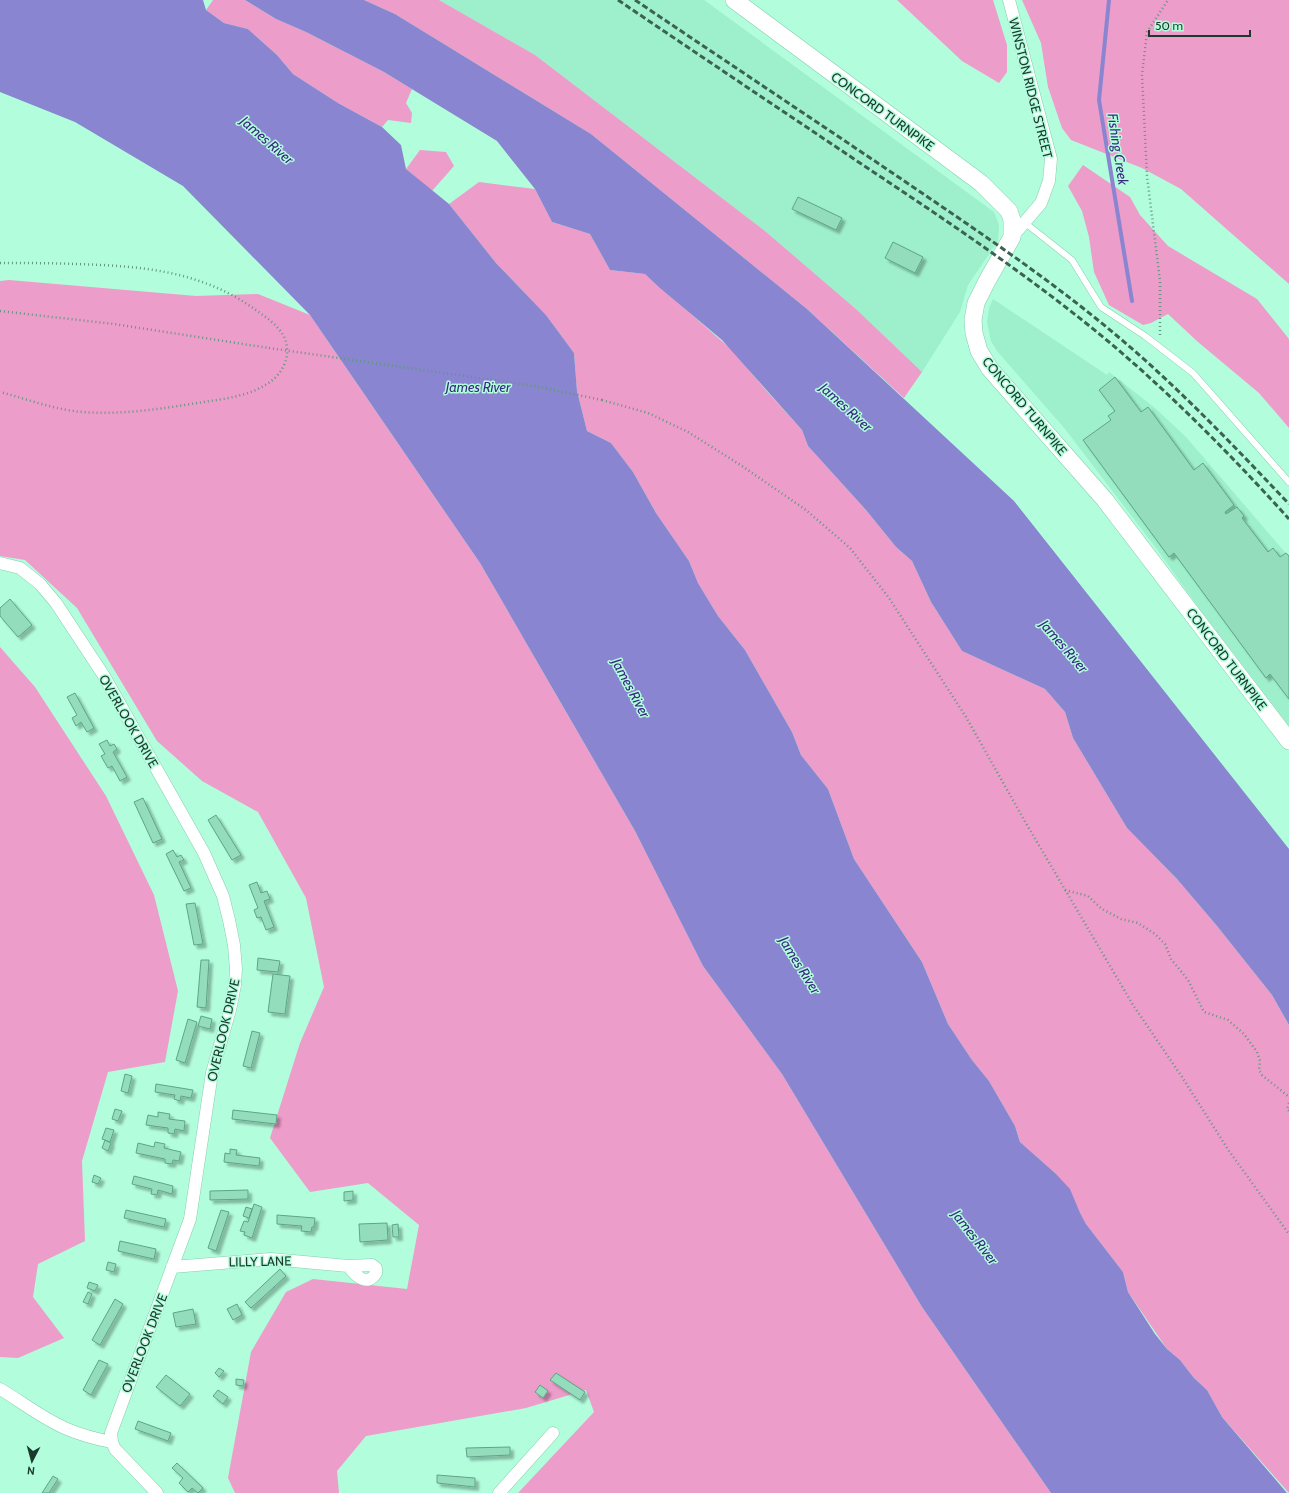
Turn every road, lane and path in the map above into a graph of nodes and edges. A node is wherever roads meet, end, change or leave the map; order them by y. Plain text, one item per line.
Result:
1 (734, 0) edge
2 (1009, 0) edge
3 (1168, 0) edge
4 (1024, 222) junction
5 (1012, 237) junction
6 (0, 263) edge
7 (0, 310) edge
8 (1160, 348) junction
9 (0, 392) edge
10 (1289, 482) edge
11 (0, 563) edge
12 (1289, 741) edge
13 (1065, 890) junction
14 (1289, 1097) edge
15 (1289, 1104) edge
16 (1289, 1111) edge
17 (1289, 1234) edge
18 (348, 1266) dead end
19 (172, 1267) junction
20 (0, 1389) edge
21 (553, 1433) dead end
22 (112, 1442) junction
23 (157, 1493) edge
24 (499, 1493) edge

1 - 5 street, CONCORD TURNPIKE
2 - 4 street, WINSTON RIDGE STREET
3 - 8 path
4 - 5 street, WINSTON RIDGE STREET
4 - 8 lane
5 - 12 street, CONCORD TURNPIKE
6 - 9 path
7 - 13 path, bridge
8 - 10 lane
11 - 19 street, OVERLOOK DRIVE
13 - 14 path
13 - 17 path
15 - 16 path
18 - 19 street, LILLY LANE
19 - 22 street, OVERLOOK DRIVE
20 - 22 street
21 - 24 street
22 - 23 street

